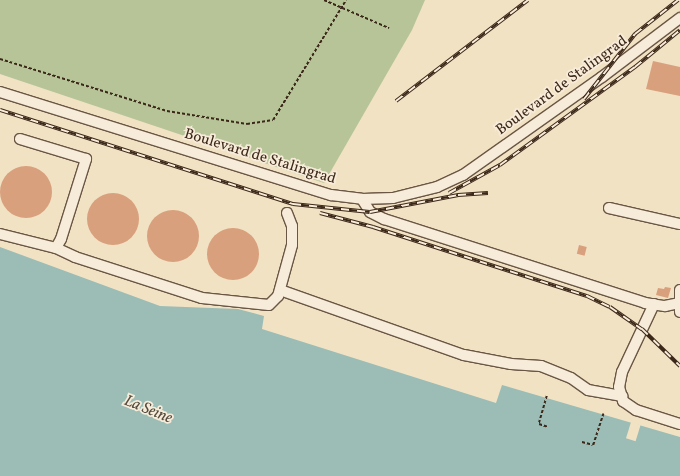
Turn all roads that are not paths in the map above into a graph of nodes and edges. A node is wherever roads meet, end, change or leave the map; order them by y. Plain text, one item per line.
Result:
1 (680, 18) edge
2 (0, 92) edge
3 (20, 139) dead end
4 (362, 199) junction
5 (609, 208) dead end
6 (287, 213) dead end
7 (680, 224) edge
8 (0, 234) edge
9 (56, 248) junction
10 (280, 290) junction
11 (680, 290) edge
12 (654, 304) junction
13 (679, 308) edge
14 (622, 396) junction
15 (680, 424) edge

1 - 4 street, Boulevard de Stalingrad
2 - 4 street, Boulevard de Stalingrad
3 - 9 street
4 - 12 street
5 - 7 street
6 - 10 street
8 - 9 street
9 - 10 street
10 - 14 street
11 - 13 street
12 - 13 street
12 - 14 street
14 - 15 street

